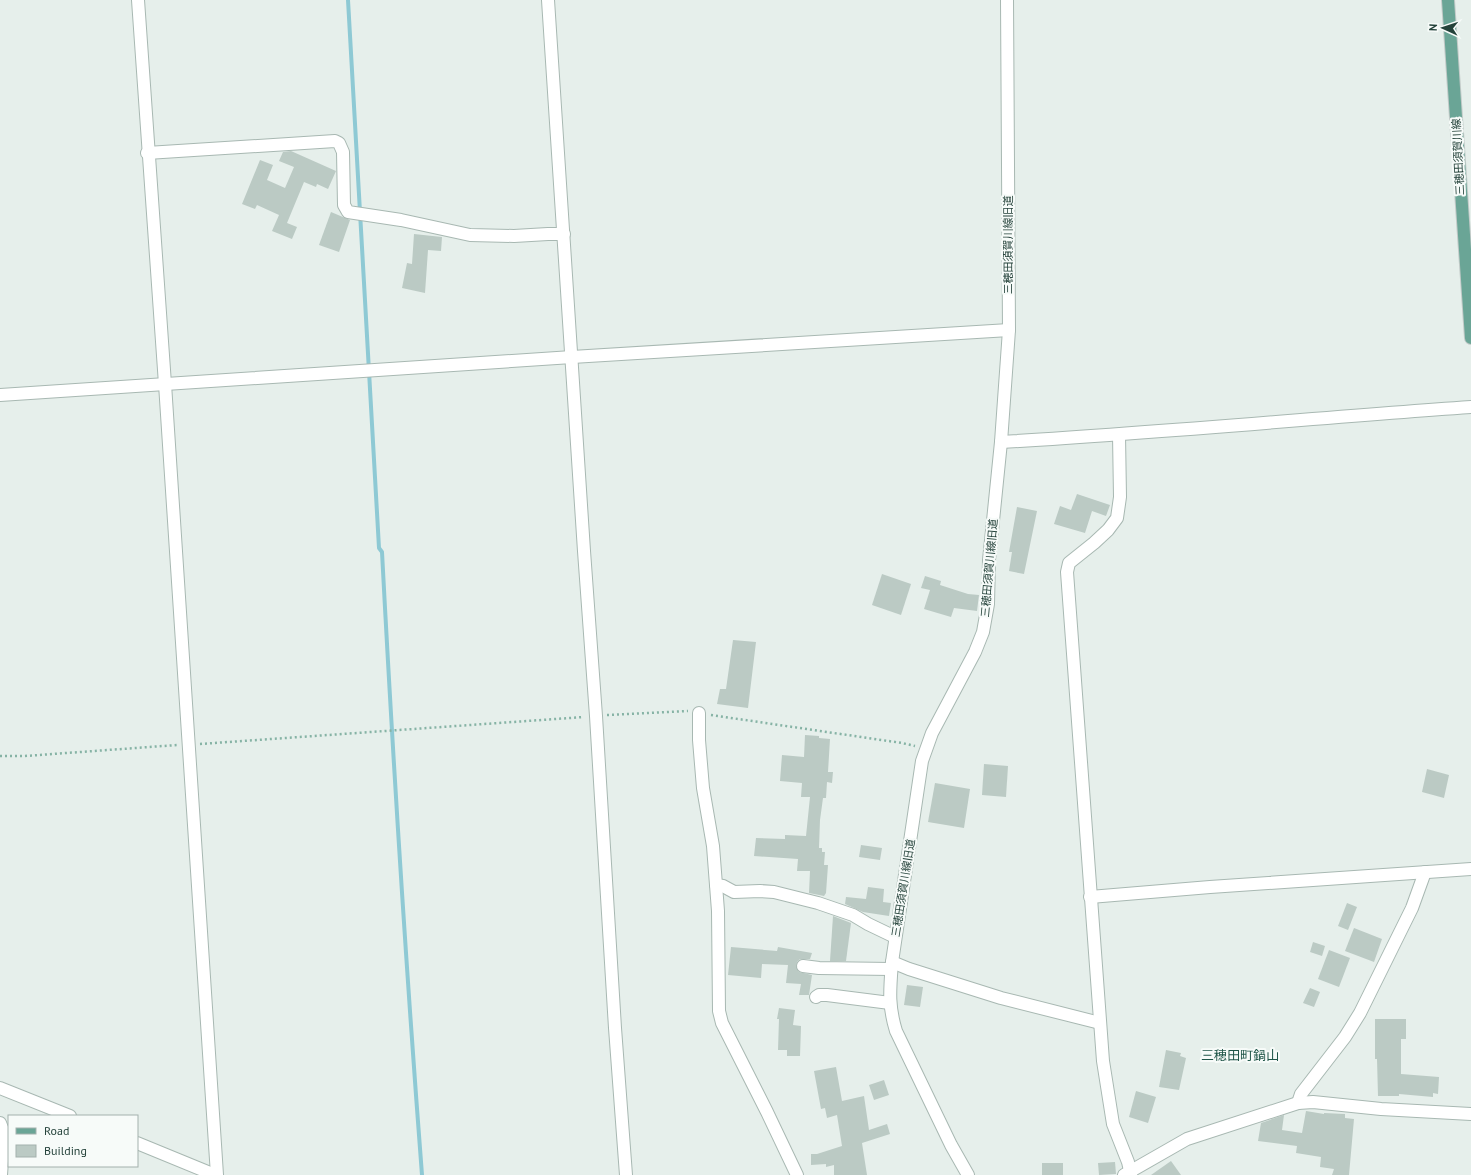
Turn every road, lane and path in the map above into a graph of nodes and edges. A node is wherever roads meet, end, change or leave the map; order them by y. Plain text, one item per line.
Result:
1 (138, 0) edge
2 (548, 0) edge
3 (1007, 0) edge
4 (1448, 0) edge
5 (148, 153) junction
6 (564, 234) junction
7 (1009, 330) junction
8 (1471, 338) edge
9 (572, 357) junction
10 (165, 384) junction
11 (0, 395) edge
12 (1471, 407) edge
13 (1119, 435) junction
14 (1000, 442) junction
15 (699, 713) junction
16 (596, 716) junction
17 (188, 744) junction
18 (925, 749) junction
19 (0, 756) edge
20 (1471, 869) edge
21 (1425, 872) junction
22 (716, 885) junction
23 (1090, 897) junction
24 (895, 937) junction
25 (803, 966) dead end
26 (891, 966) junction
27 (816, 997) dead end
28 (890, 1002) junction
29 (1100, 1023) junction
30 (0, 1088) edge
31 (1298, 1103) junction
32 (1471, 1114) edge
33 (68, 1115) edge
34 (0, 1123) edge
35 (138, 1143) edge
36 (1129, 1174) edge
37 (1, 1175) edge
38 (216, 1175) edge
39 (626, 1175) edge
40 (796, 1175) edge
41 (968, 1175) edge

1 - 5 street
2 - 6 street
3 - 7 street, 三穂田須賀川線旧道
4 - 8 main road, 三穂田須賀川線
5 - 6 street
5 - 10 street
6 - 9 street
7 - 9 street
7 - 14 street, 三穂田須賀川線旧道
9 - 10 street
9 - 16 street
10 - 11 street
10 - 17 street
12 - 13 street
13 - 14 street
13 - 23 street
14 - 18 street, 三穂田須賀川線旧道
15 - 16 path
15 - 18 path
15 - 22 street
16 - 17 path
16 - 39 street
17 - 19 path
17 - 38 street
18 - 24 street, 三穂田須賀川線旧道
20 - 21 street
21 - 23 street
21 - 31 street
22 - 24 street
22 - 40 street
23 - 29 street
24 - 26 street, 三穂田須賀川線旧道
25 - 26 street
26 - 28 street, 三穂田須賀川線旧道
26 - 29 street
27 - 28 street
28 - 41 street, 三穂田須賀川線旧道
29 - 36 street
30 - 33 street
31 - 32 street
31 - 36 street
34 - 37 street
35 - 38 street

